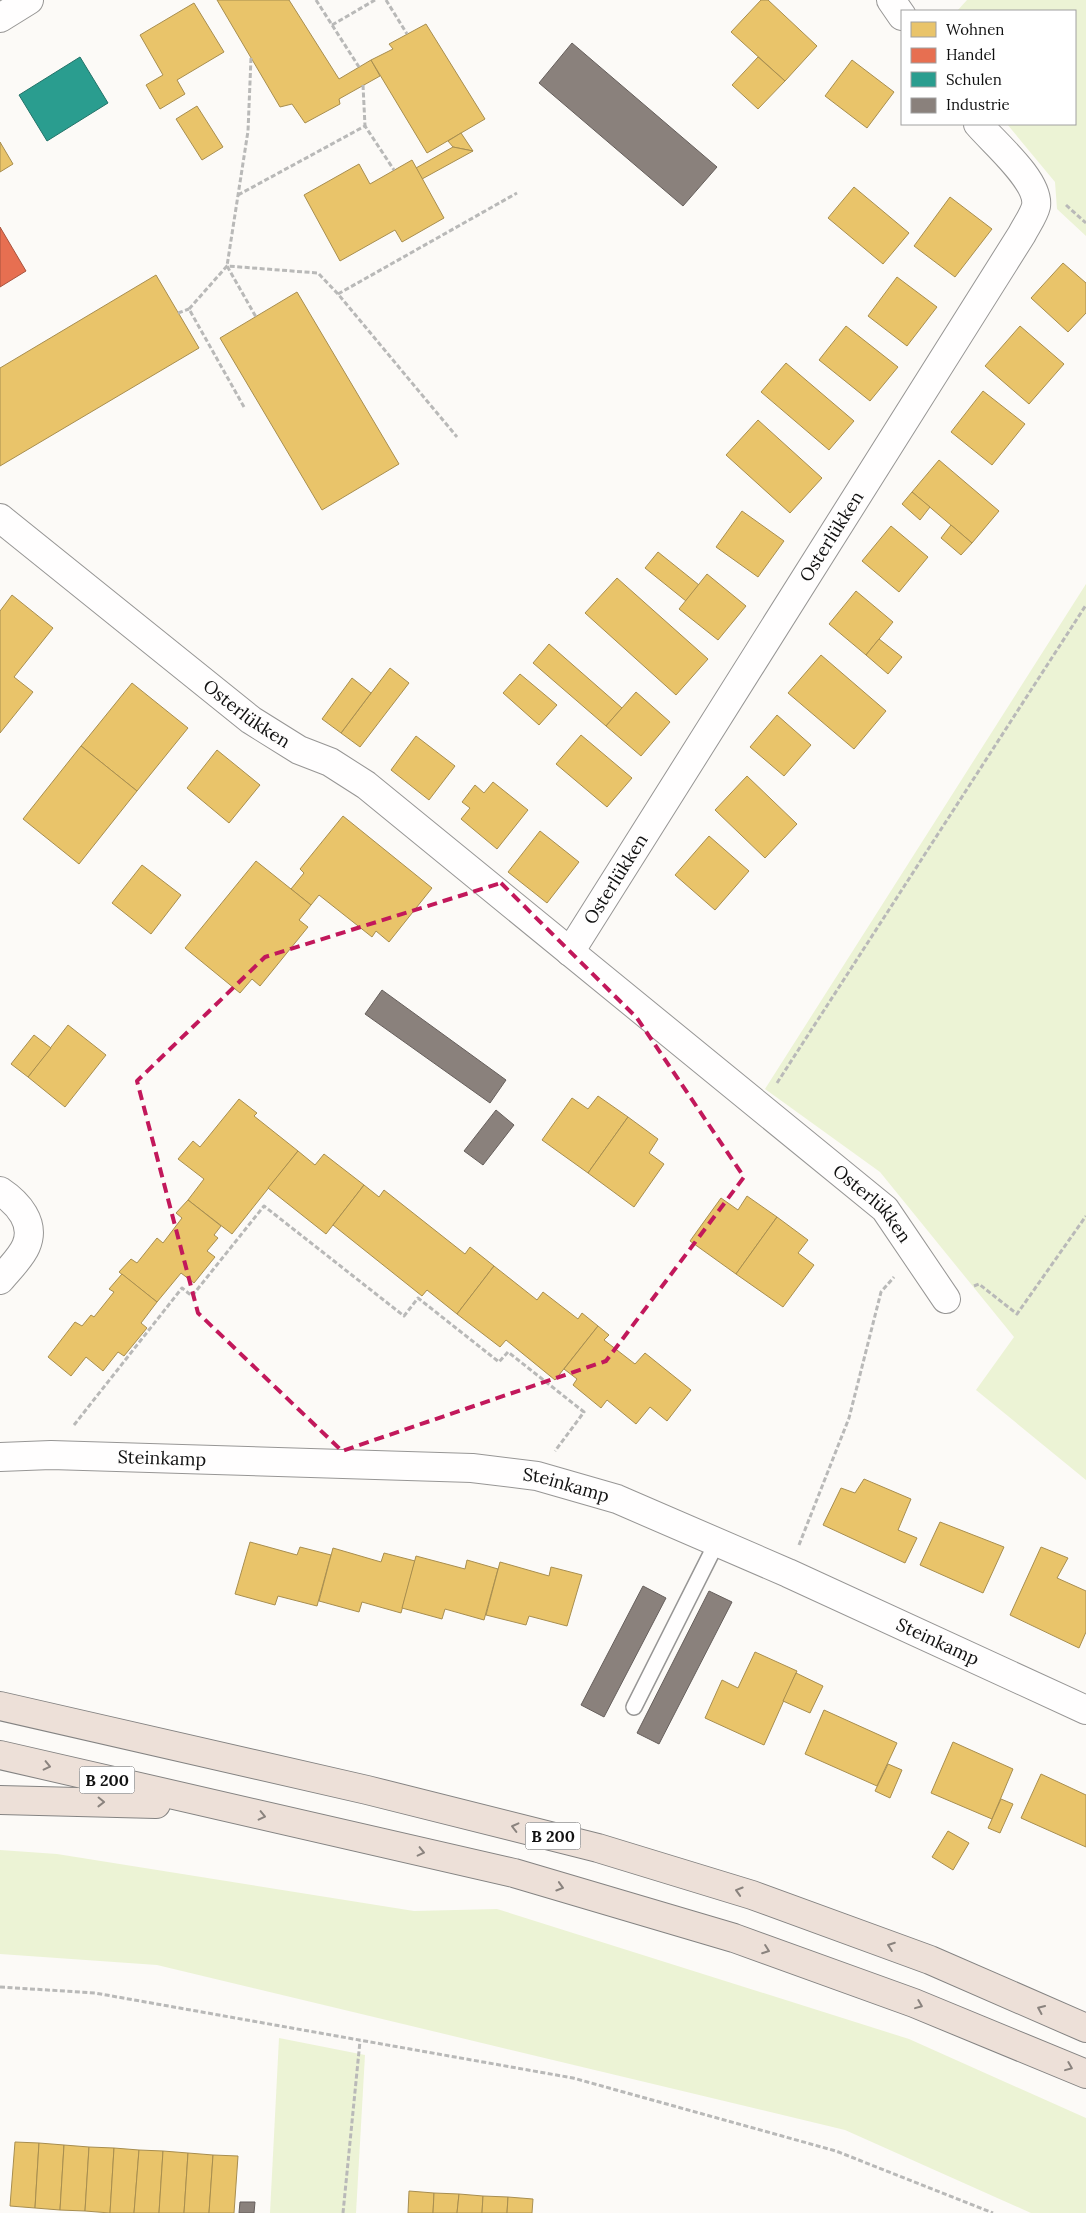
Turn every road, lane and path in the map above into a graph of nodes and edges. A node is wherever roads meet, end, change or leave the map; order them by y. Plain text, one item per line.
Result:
1 (27, 0) edge
2 (316, 0) edge
3 (375, 0) edge
4 (386, 0) edge
5 (892, 0) edge
6 (901, 14) edge
7 (0, 18) edge
8 (332, 25) junction
9 (407, 34) dead end
10 (252, 58) dead end
11 (359, 67) dead end
12 (363, 85) dead end
13 (979, 125) edge
14 (365, 126) junction
15 (394, 170) dead end
16 (517, 194) dead end
17 (238, 195) junction
18 (227, 266) junction
19 (338, 294) junction
20 (189, 309) junction
21 (178, 313) dead end
22 (256, 317) dead end
23 (244, 407) dead end
24 (457, 437) dead end
25 (0, 518) edge
26 (1086, 605) edge
27 (570, 952) junction
28 (761, 1107) junction
29 (0, 1191) edge
30 (1086, 1216) edge
31 (915, 1251) junction
32 (0, 1280) edge
33 (946, 1299) joint
34 (51, 1455) junction
35 (0, 1457) edge
36 (537, 1476) junction
37 (717, 1542) junction
38 (788, 1574) junction
39 (0, 1706) edge
40 (634, 1707) dead end
41 (1086, 1710) edge
42 (0, 1755) edge
43 (0, 1800) edge
44 (215, 1805) junction
45 (0, 1987) edge
46 (1086, 2028) edge
47 (360, 2041) junction
48 (1086, 2074) edge
49 (342, 2213) edge
50 (993, 2213) edge

1 - 7 street
2 - 8 path
3 - 8 path
4 - 9 path
5 - 6 street
8 - 11 path
10 - 17 path
12 - 14 path
13 - 27 street, Osterlükken
14 - 15 path
14 - 17 path
16 - 19 path
17 - 18 path
18 - 19 path
18 - 20 path
18 - 22 path
19 - 24 path
20 - 21 path
20 - 23 path
25 - 27 street, Osterlükken
26 - 28 path
27 - 28 street, Osterlükken
28 - 31 street, Osterlükken
29 - 32 street
30 - 33 path
31 - 33 street, Osterlükken
31 - 38 path, Osterlükken
34 - 35 street, Steinkamp
34 - 36 street, Steinkamp
34 - 36 path
36 - 37 street, Steinkamp
37 - 38 street, Steinkamp
37 - 40 lane
38 - 41 street, Steinkamp
46 -> 39 highway, B 200
42 -> 44 highway, B 200
43 -> 44 highway
44 -> 48 highway, B 200
45 - 47 path
47 - 49 path
47 - 50 path

